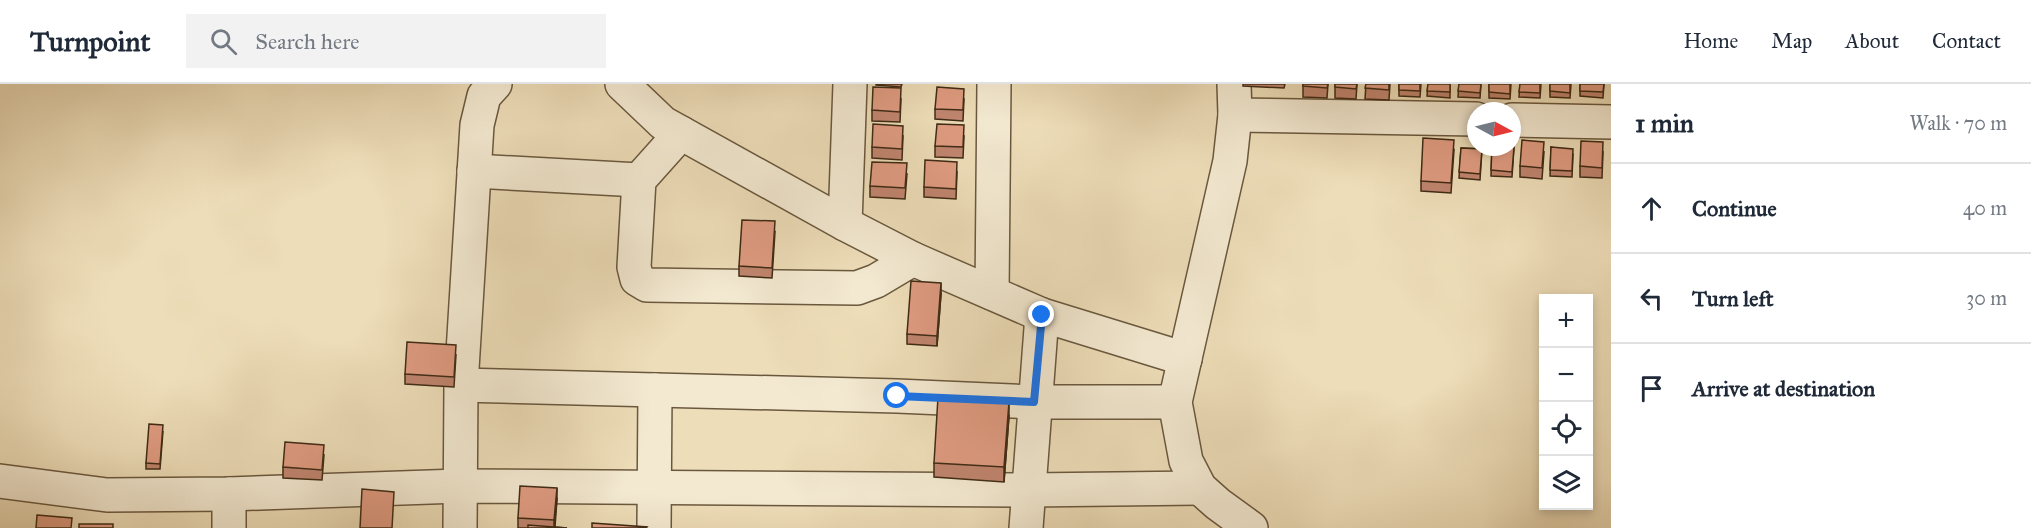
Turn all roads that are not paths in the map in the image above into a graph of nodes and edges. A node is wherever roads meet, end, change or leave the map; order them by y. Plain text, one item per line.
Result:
1 (495, 84) edge
2 (622, 84) edge
3 (850, 84) edge
4 (994, 84) edge
5 (1234, 99) edge
6 (1467, 118) edge
7 (1521, 120) edge
8 (1611, 122) edge
9 (681, 133) junction
10 (474, 171) junction
11 (639, 180) junction
12 (845, 224) junction
13 (913, 259) junction
14 (992, 293) junction
15 (1042, 315) junction
16 (1185, 359) junction
17 (461, 385) junction
18 (655, 390) junction
19 (1034, 402) junction
20 (1174, 402) junction
21 (0, 481) edge
22 (459, 486) junction
23 (654, 487) junction
24 (1200, 488) junction
25 (1029, 490) junction
26 (229, 494) junction
27 (229, 528) edge
28 (460, 528) edge
29 (654, 528) edge
30 (1026, 528) edge
31 (1251, 528) edge

1 - 10 street
2 - 9 street
3 - 12 street
4 - 14 street
5 - 6 street
5 - 16 street
7 - 8 street
9 - 11 street
9 - 12 street
10 - 11 street
10 - 17 street
11 - 13 street
12 - 13 street
13 - 14 street
14 - 15 street
15 - 16 street
15 - 19 street
16 - 20 street
17 - 18 street
17 - 22 street
18 - 19 street
18 - 23 street
19 - 20 street
19 - 25 street
20 - 24 street
21 - 26 street
22 - 23 street
22 - 26 street
22 - 28 street
23 - 25 street
23 - 29 street
24 - 25 street
24 - 31 street
25 - 30 street
26 - 27 street

